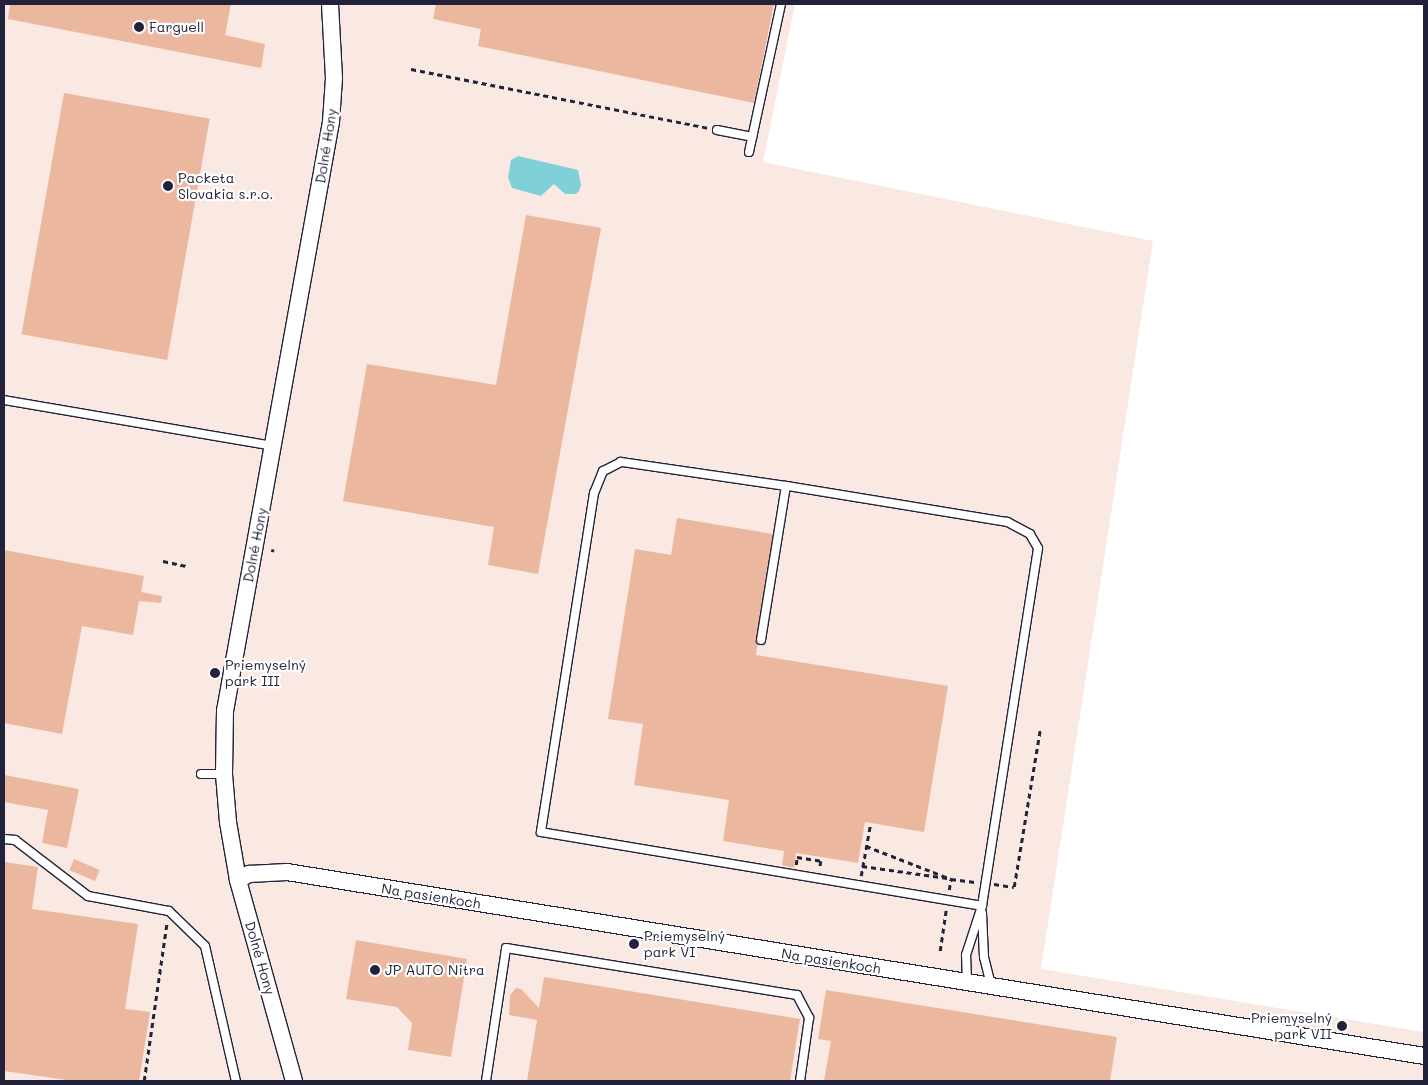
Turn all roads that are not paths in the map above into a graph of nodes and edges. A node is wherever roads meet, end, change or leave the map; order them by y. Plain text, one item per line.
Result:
1 (330, 4) edge
2 (781, 4) edge
3 (717, 130) road end
4 (752, 137) junction
5 (749, 152) dead end
6 (4, 400) edge
7 (274, 446) junction
8 (786, 486) junction
9 (761, 640) dead end
10 (201, 774) dead end
11 (224, 774) junction
12 (4, 839) edge
13 (238, 880) junction
14 (982, 906) junction
15 (967, 982) junction
16 (991, 986) junction
17 (1424, 1056) edge
18 (236, 1081) edge
19 (294, 1081) edge
20 (486, 1081) edge
21 (800, 1081) edge

1 - 7 street, Dolné Hony
2 - 4 lane
3 - 4 lane
4 - 5 lane
6 - 7 lane
7 - 11 street, Dolné Hony
8 - 9 lane
8 - 14 lane
8 - 14 lane
10 - 11 lane
11 - 13 street, Dolné Hony
12 - 18 lane
13 - 15 street, Na pasienkoch
13 - 19 street, Dolné Hony
14 - 15 lane
14 - 16 lane
15 - 16 street, Na pasienkoch
16 - 17 street, Na pasienkoch
20 - 21 lane

